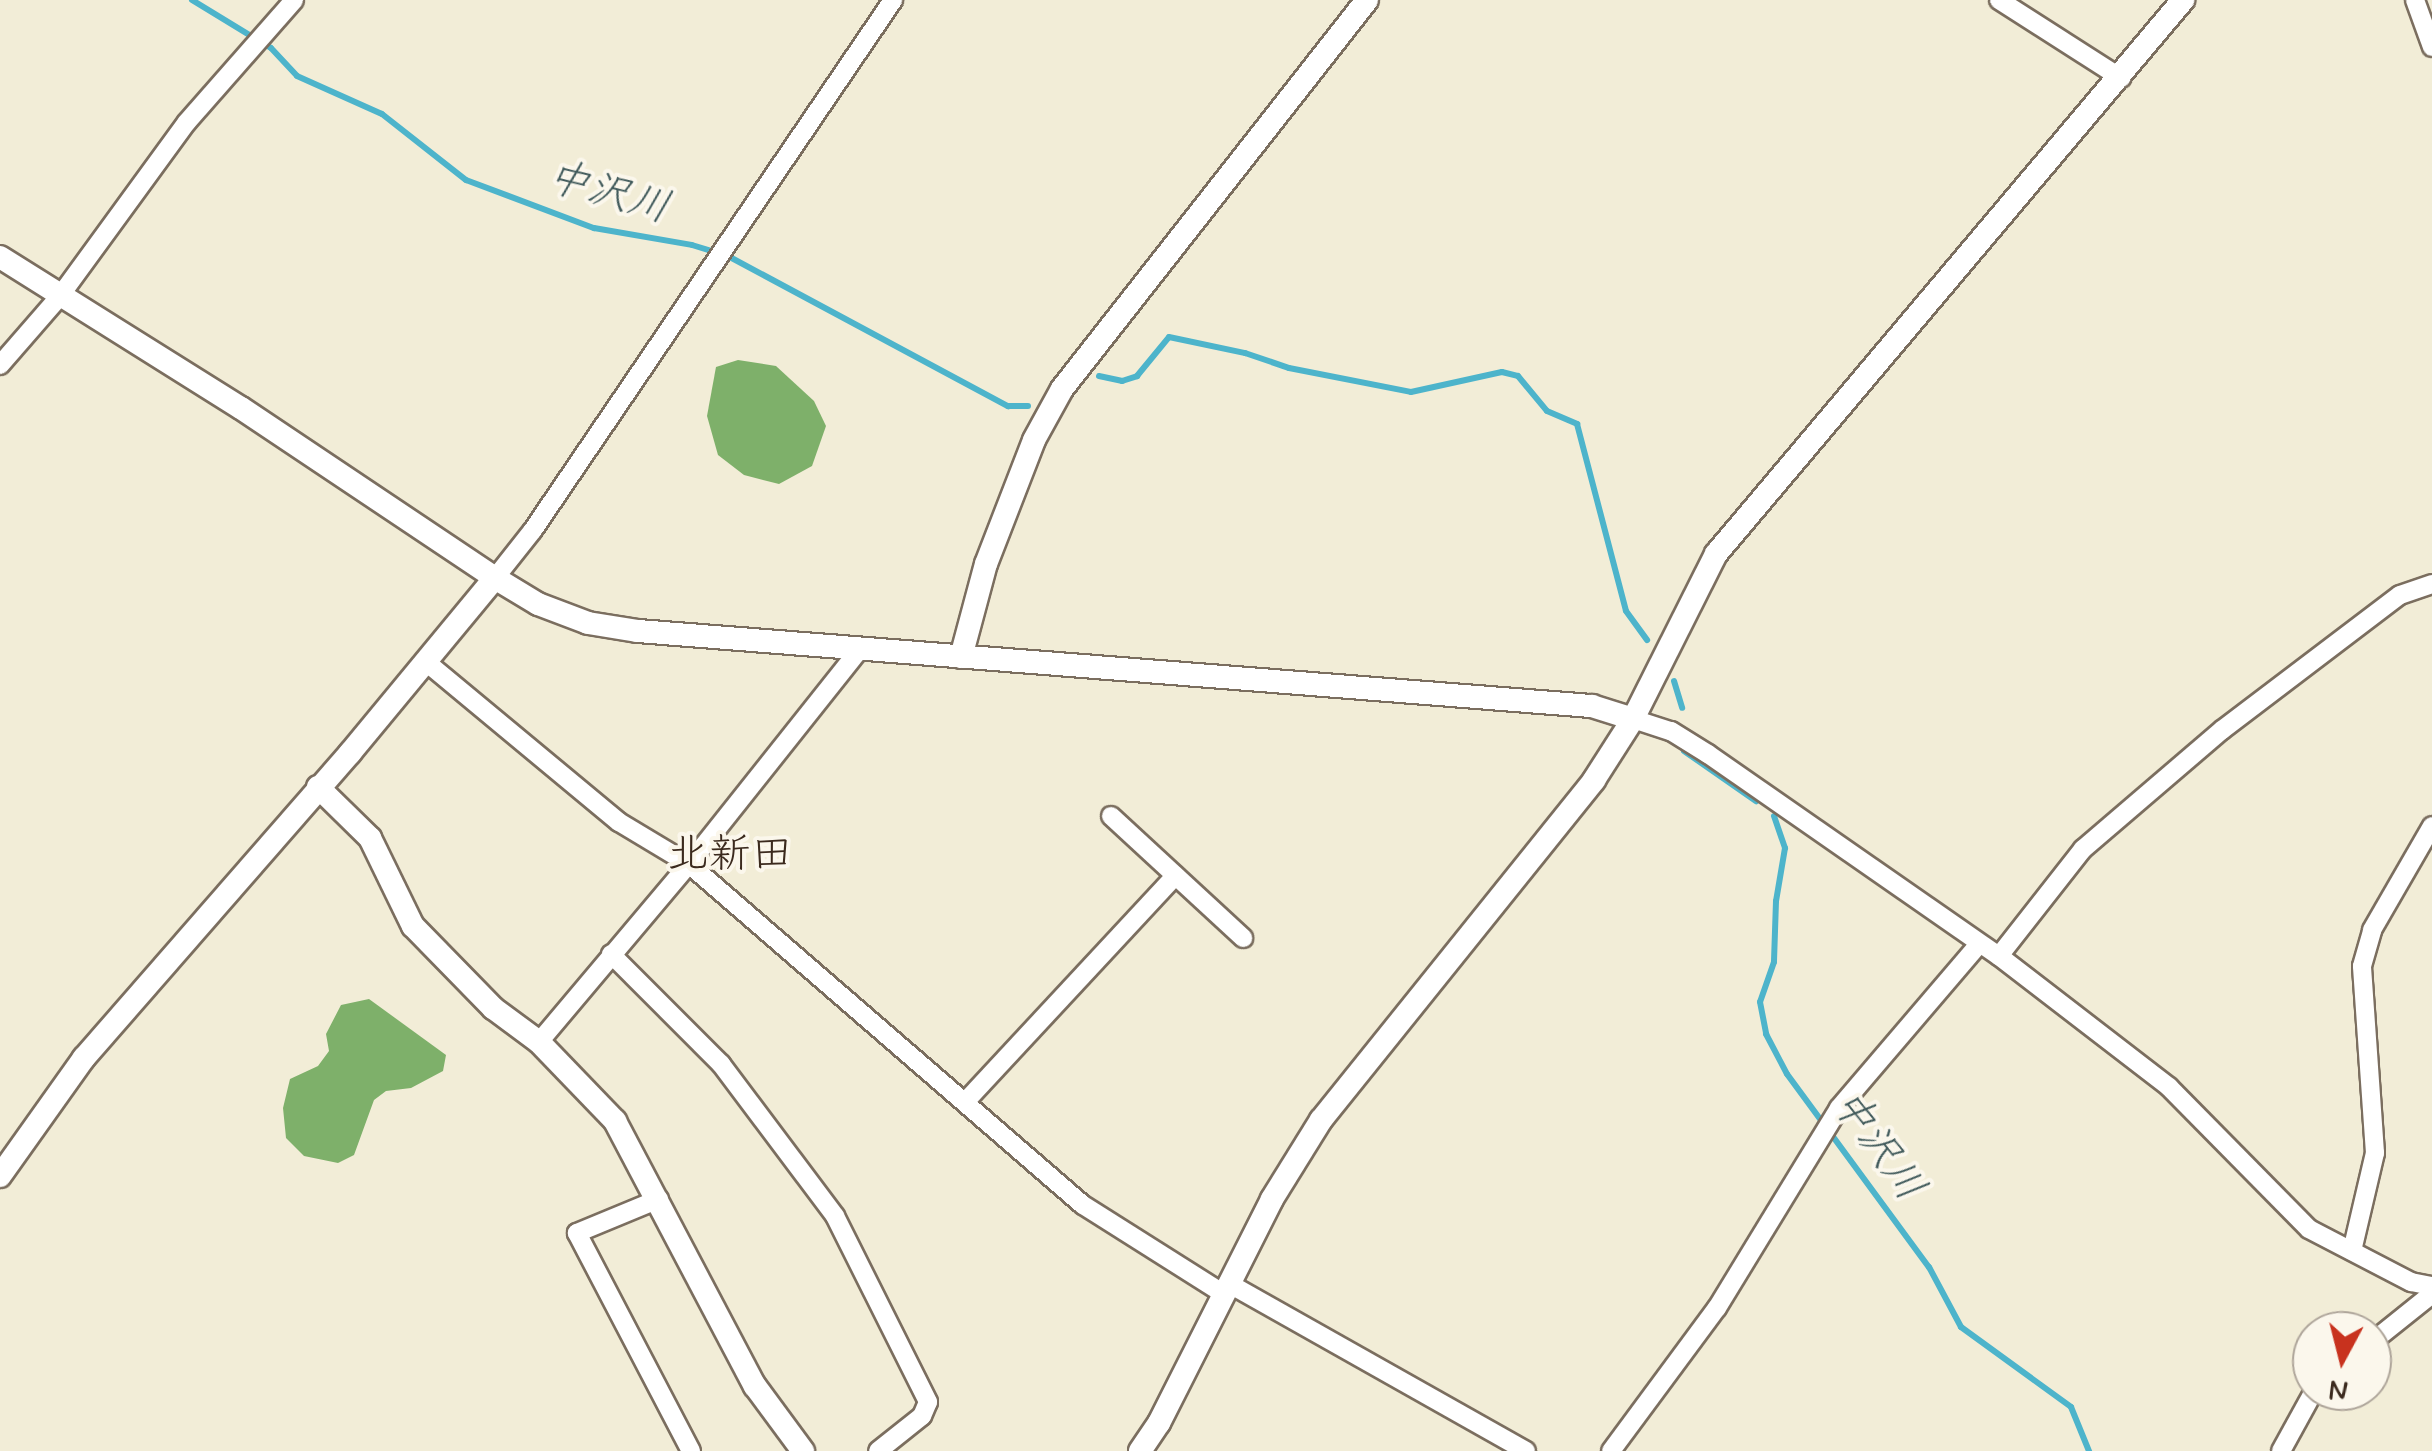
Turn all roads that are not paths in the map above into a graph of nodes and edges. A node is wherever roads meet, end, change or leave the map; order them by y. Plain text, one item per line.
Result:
1 (294, 0) edge
2 (893, 0) edge
3 (1367, 0) edge
4 (1998, 0) edge
5 (2183, 0) edge
6 (2416, 0) edge
7 (2432, 47) edge
8 (2121, 78) junction
9 (0, 258) edge
10 (60, 296) junction
11 (0, 365) edge
12 (495, 578) junction
13 (2432, 584) edge
14 (861, 648) junction
15 (961, 657) junction
16 (425, 661) junction
17 (1634, 719) junction
18 (318, 787) junction
19 (1111, 816) dead end
20 (2432, 826) edge
21 (690, 864) junction
22 (1175, 876) junction
23 (1243, 938) dead end
24 (1978, 944) junction
25 (611, 954) junction
26 (1999, 956) junction
27 (539, 1042) junction
28 (965, 1102) junction
29 (0, 1176) edge
30 (658, 1199) junction
31 (2352, 1251) junction
32 (2432, 1286) edge
33 (1225, 1288) junction
34 (2432, 1294) edge
35 (2392, 1326) edge
36 (2303, 1411) edge
37 (691, 1451) edge
38 (804, 1451) edge
39 (878, 1451) edge
40 (1140, 1451) edge
41 (1526, 1451) edge
42 (1612, 1451) edge
43 (2281, 1451) edge

1 - 10 street
2 - 12 street
3 - 15 street
4 - 8 street
5 - 8 street
6 - 7 street
8 - 17 street
9 - 10 street
10 - 11 street
10 - 12 street
12 - 14 street
12 - 16 street
13 - 26 street
14 - 15 street
14 - 21 street
15 - 17 street
16 - 18 street
16 - 21 street
17 - 24 street
17 - 33 street
18 - 27 street
18 - 29 street
19 - 22 street
20 - 31 street
21 - 25 street
21 - 28 street
22 - 23 street
22 - 28 street
24 - 26 street
24 - 42 street
25 - 27 street
25 - 39 street
26 - 31 street
27 - 30 street
28 - 33 street
30 - 37 street
30 - 38 street
31 - 32 street
33 - 40 street
33 - 41 street
34 - 35 street
36 - 43 street

